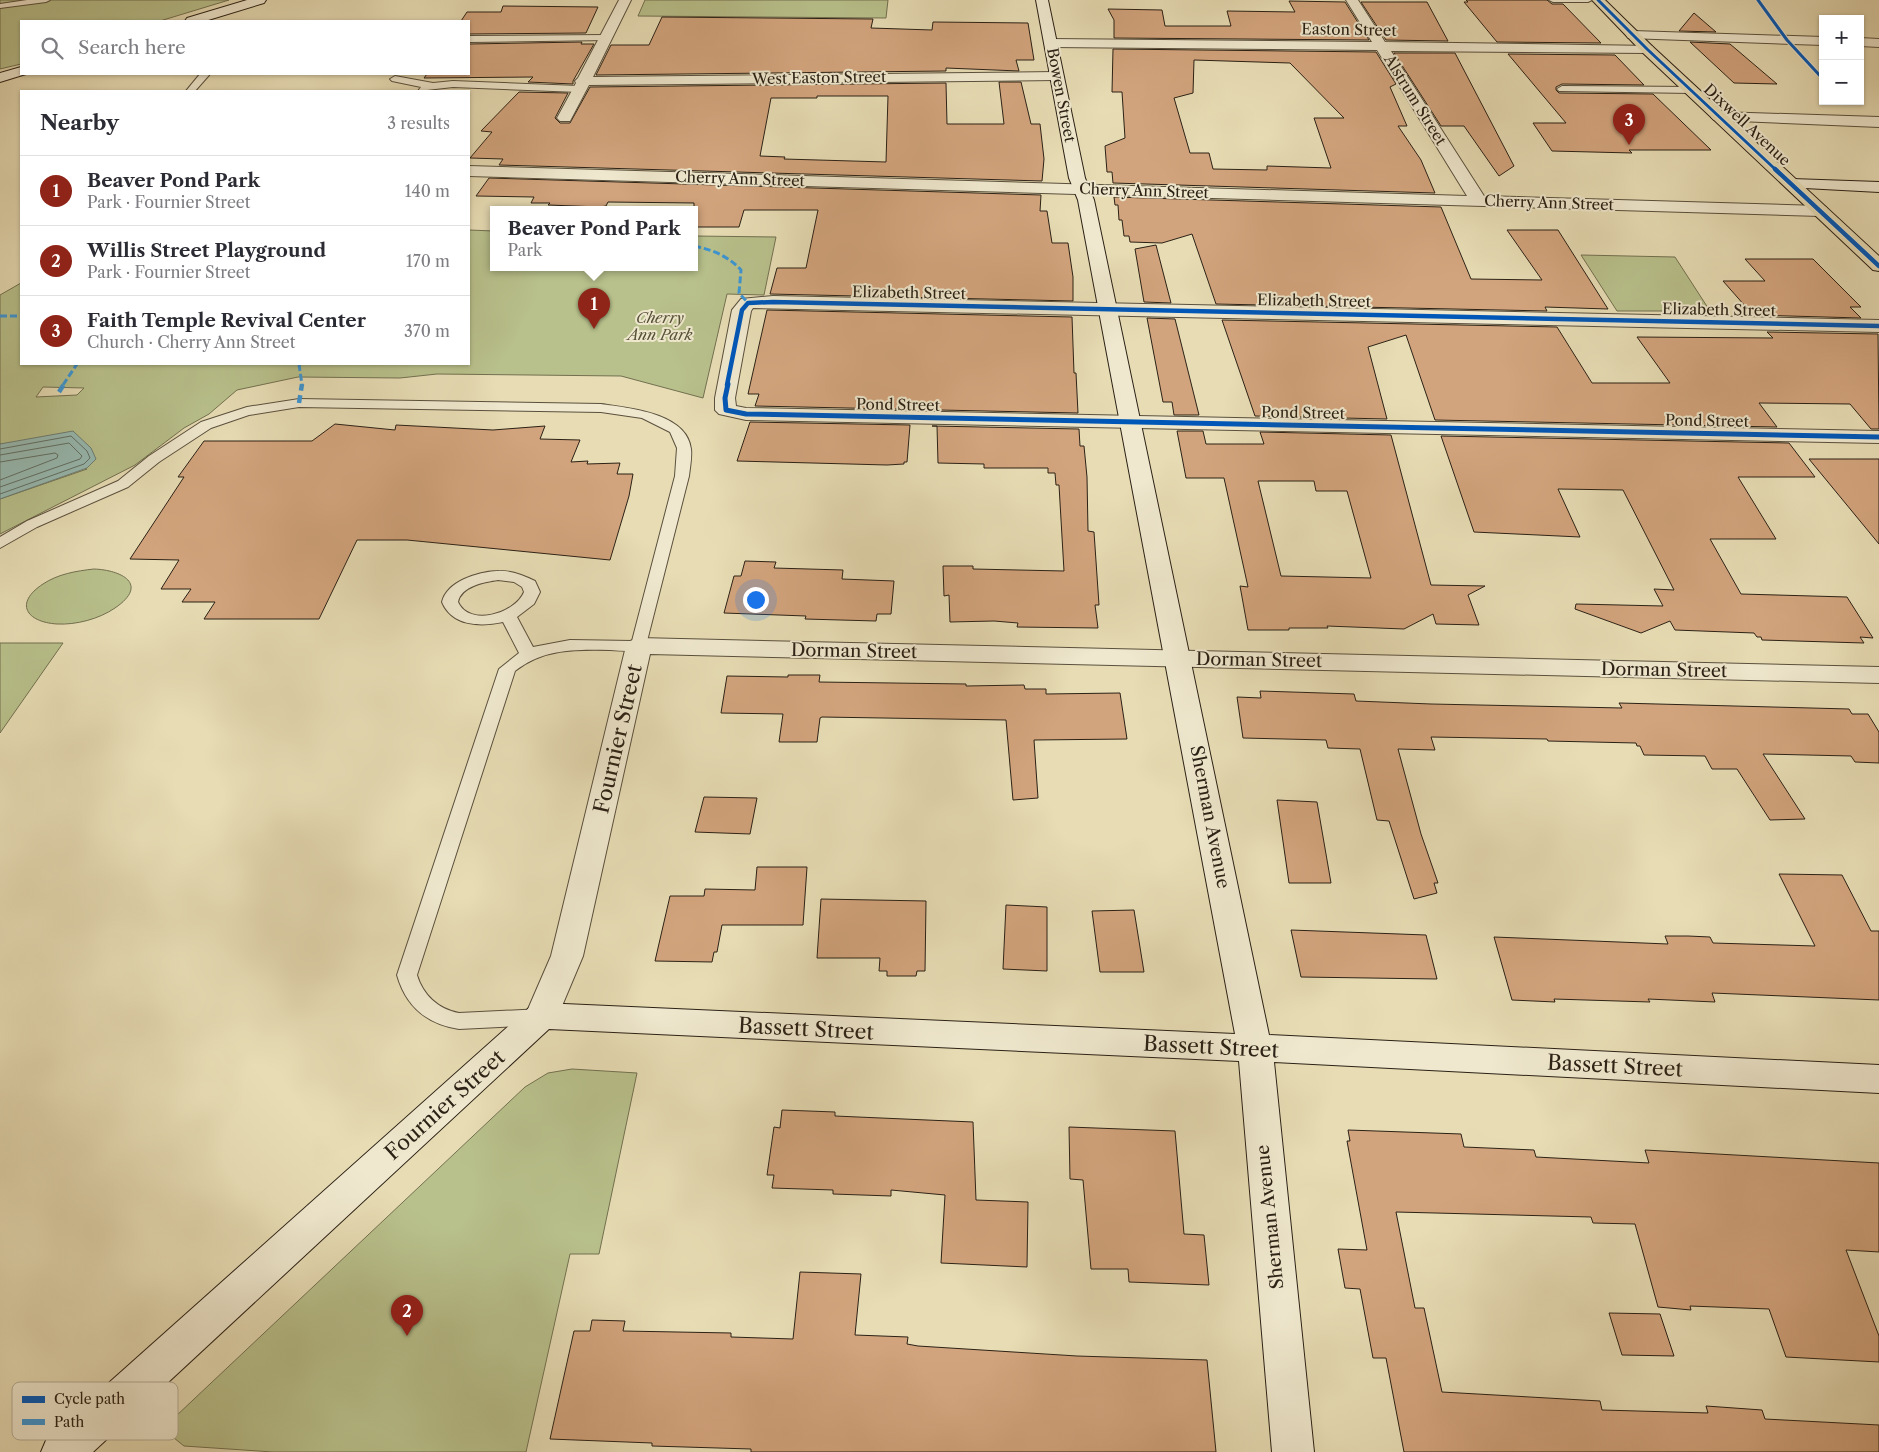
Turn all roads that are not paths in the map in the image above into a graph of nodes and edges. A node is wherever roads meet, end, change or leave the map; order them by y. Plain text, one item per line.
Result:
1 (46, 0) edge
2 (260, 0) edge
3 (625, 0) edge
4 (1042, 0) edge
5 (1352, 0) edge
6 (1553, 0) edge
7 (1588, 0) edge
8 (1598, 0) edge
9 (0, 6) edge
10 (195, 20) edge
11 (1633, 35) junction
12 (604, 38) junction
13 (470, 39) edge
14 (1819, 41) edge
15 (1051, 42) junction
16 (1864, 42) edge
17 (1879, 43) edge
18 (1382, 47) junction
19 (1647, 49) junction
20 (20, 72) edge
21 (204, 75) edge
22 (1056, 76) junction
23 (407, 77) edge
24 (0, 78) edge
25 (395, 78) dead end
26 (580, 85) junction
27 (432, 86) junction
28 (191, 90) edge
29 (423, 90) edge
30 (1562, 90) dead end
31 (1692, 90) junction
32 (1719, 117) junction
33 (565, 118) dead end
34 (1879, 122) edge
35 (470, 170) edge
36 (1792, 184) junction
37 (1879, 187) edge
38 (1082, 189) junction
39 (1479, 201) junction
40 (1820, 211) junction
41 (1879, 266) edge
42 (1108, 309) junction
43 (1879, 326) edge
44 (726, 410) joint
45 (1131, 422) junction
46 (1879, 437) edge
47 (0, 542) edge
48 (508, 616) junction
49 (639, 646) junction
50 (528, 654) junction
51 (1178, 658) junction
52 (1879, 675) edge
53 (542, 1016) junction
54 (1255, 1048) junction
55 (1879, 1079) edge
56 (139, 1382) edge
57 (75, 1440) edge
58 (62, 1452) edge
59 (1293, 1452) edge

1 - 9 lane
2 - 10 street
3 - 12 street
4 - 15 street, Bowen Street
5 - 18 street, Alstrum Street
6 - 7 lane
8 - 11 main road, Dixwell Avenue
11 - 14 street
11 - 19 main road, Dixwell Avenue
12 - 13 lane
12 - 26 street
15 - 18 street, Easton Street
15 - 22 street, Bowen Street
16 - 17 street
18 - 19 street, Easton Street
18 - 39 street, Alstrum Street
19 - 31 main road, Dixwell Avenue
20 - 24 street
21 - 28 lane
22 - 26 street, West Easton Street
22 - 38 street, Bowen Street
23 - 25 lane
23 - 27 lane
26 - 27 lane
26 - 33 street
27 - 29 lane
30 - 31 lane
31 - 32 main road, Dixwell Avenue
32 - 34 street
32 - 36 main road, Dixwell Avenue
35 - 38 street, Cherry Ann Street
36 - 37 street
36 - 40 main road, Dixwell Avenue
38 - 39 street, Cherry Ann Street
38 - 42 street, Sherman Avenue
39 - 40 street, Cherry Ann Street
40 - 41 main road, Dixwell Avenue
42 - 43 street, Elizabeth Street
42 - 44 street, Elizabeth Street
42 - 45 street, Sherman Avenue
44 - 45 street, Pond Street
45 - 46 street, Pond Street
45 - 51 street, Sherman Avenue
47 - 49 lane
48 - 48 lane
48 - 50 lane
49 - 50 lane
49 - 51 street, Dorman Street
49 - 53 street, Fournier Street
50 - 53 lane
51 - 52 street, Dorman Street
51 - 54 street, Sherman Avenue
53 - 54 street, Bassett Street
53 - 56 street, Fournier Street
54 - 55 street, Bassett Street
54 - 59 street, Sherman Avenue
57 - 58 street, Fournier Street

